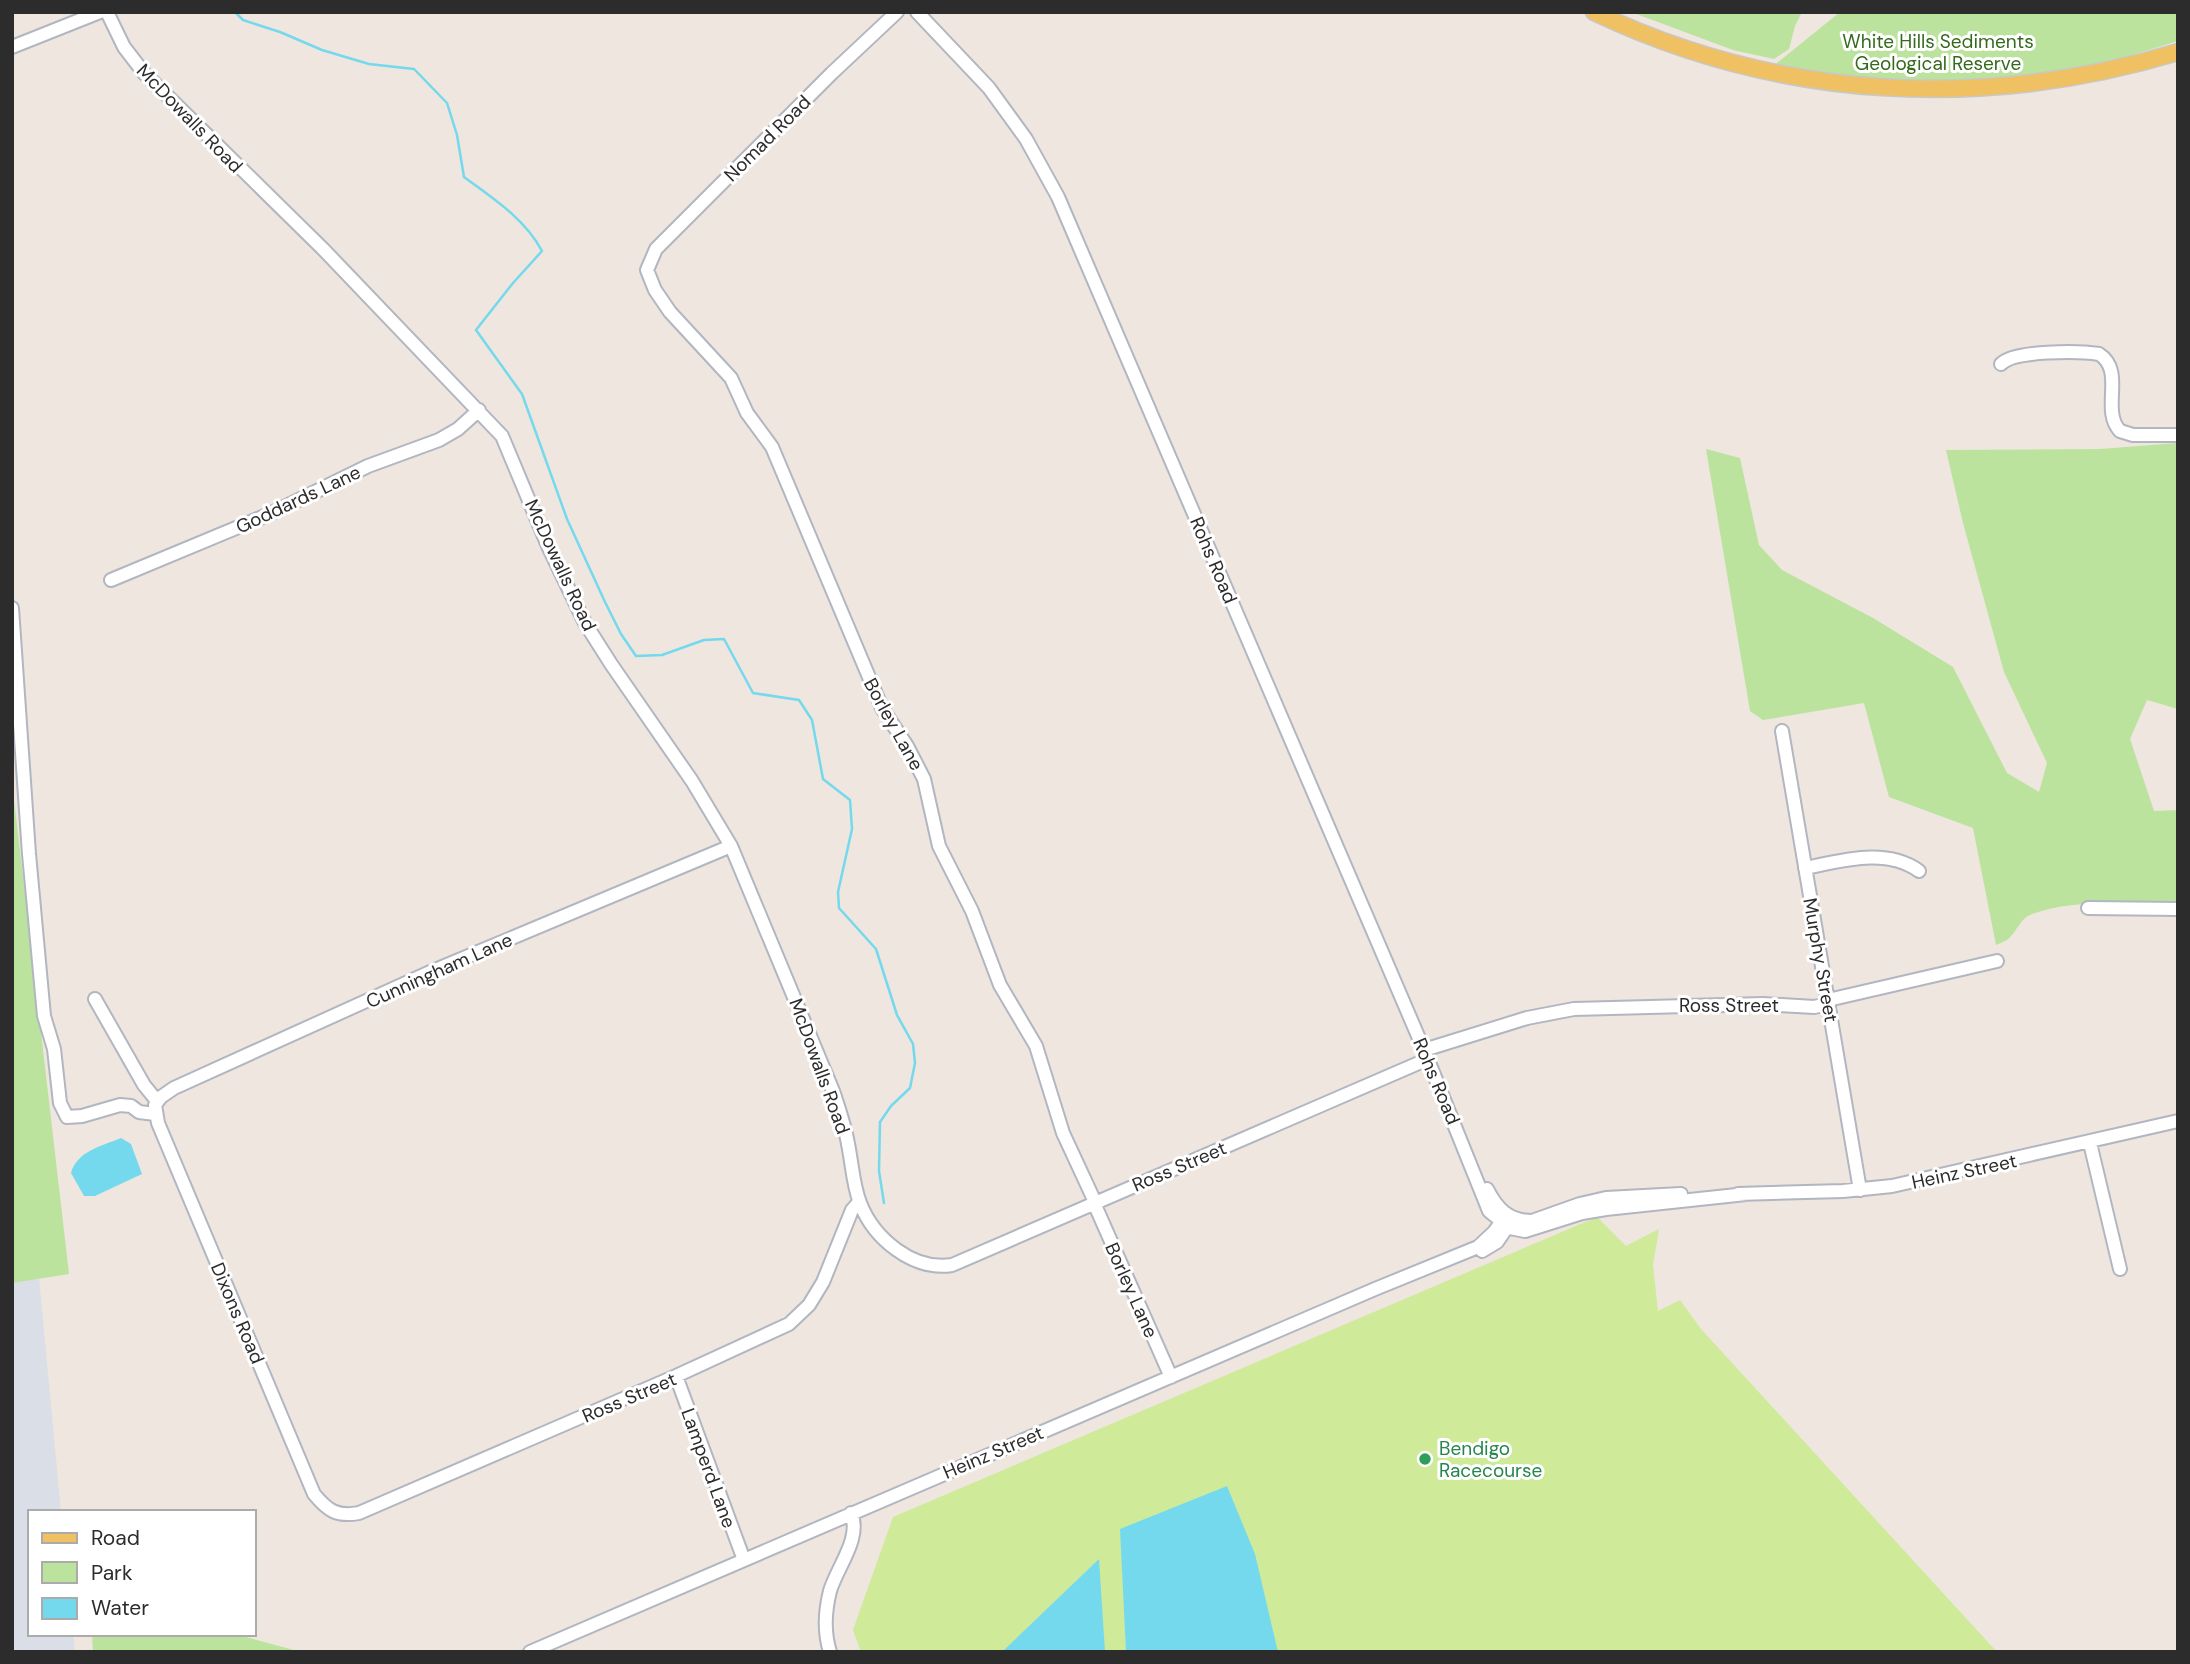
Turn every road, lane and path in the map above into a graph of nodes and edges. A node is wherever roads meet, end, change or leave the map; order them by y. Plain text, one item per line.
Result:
1 (100, 12) edge
2 (107, 12) edge
3 (897, 12) edge
4 (917, 12) edge
5 (1594, 12) edge
6 (12, 47) edge
7 (2178, 52) edge
8 (648, 270) joint
9 (2001, 364) dead end
10 (479, 410) junction
11 (2178, 435) edge
12 (111, 580) dead end
13 (12, 608) edge
14 (1782, 730) dead end
15 (731, 846) junction
16 (1805, 868) junction
17 (1919, 871) dead end
18 (2088, 908) dead end
19 (2178, 909) edge
20 (1997, 961) dead end
21 (95, 999) dead end
22 (1828, 1002) junction
23 (1426, 1055) junction
24 (155, 1107) junction
25 (2178, 1121) edge
26 (2090, 1143) junction
27 (1860, 1190) junction
28 (859, 1202) junction
29 (1094, 1202) junction
30 (1507, 1221) junction
31 (930, 1266) joint
32 (2120, 1269) dead end
33 (676, 1376) junction
34 (1171, 1377) junction
35 (851, 1513) junction
36 (334, 1514) joint
37 (744, 1560) junction
38 (530, 1652) edge
39 (830, 1652) edge

1 - 6 street
2 - 10 street, McDowalls Road
3 - 8 street, Nomad Road
4 - 23 street, Rohs Road
5 - 7 main road
8 - 29 street, Borley Lane
9 - 11 street
10 - 12 street, Goddards Lane
10 - 15 street, McDowalls Road
13 - 24 street
14 - 16 street, Murphy Street
15 - 24 street, Cunningham Lane
15 - 28 street, McDowalls Road
16 - 17 street
16 - 22 street, Murphy Street
18 - 19 street
20 - 22 street, Ross Street
21 - 24 street, Dixons Road
22 - 23 street, Ross Street
22 - 27 street, Murphy Street
23 - 29 street, Ross Street
23 - 30 street, Rohs Road
24 - 36 street, Dixons Road
25 - 26 street, Heinz Street
26 - 27 street, Heinz Street
26 - 32 street
27 - 30 street, Heinz Street
28 - 31 street, McDowalls Road
28 - 33 street, Ross Street
29 - 31 street, Ross Street
29 - 34 street, Borley Lane
30 - 34 street, Heinz Street
33 - 36 street, Ross Street
33 - 37 street, Lamperd Lane
34 - 35 street, Heinz Street
35 - 37 street, Heinz Street
35 - 39 street
37 - 38 street, Heinz Street

